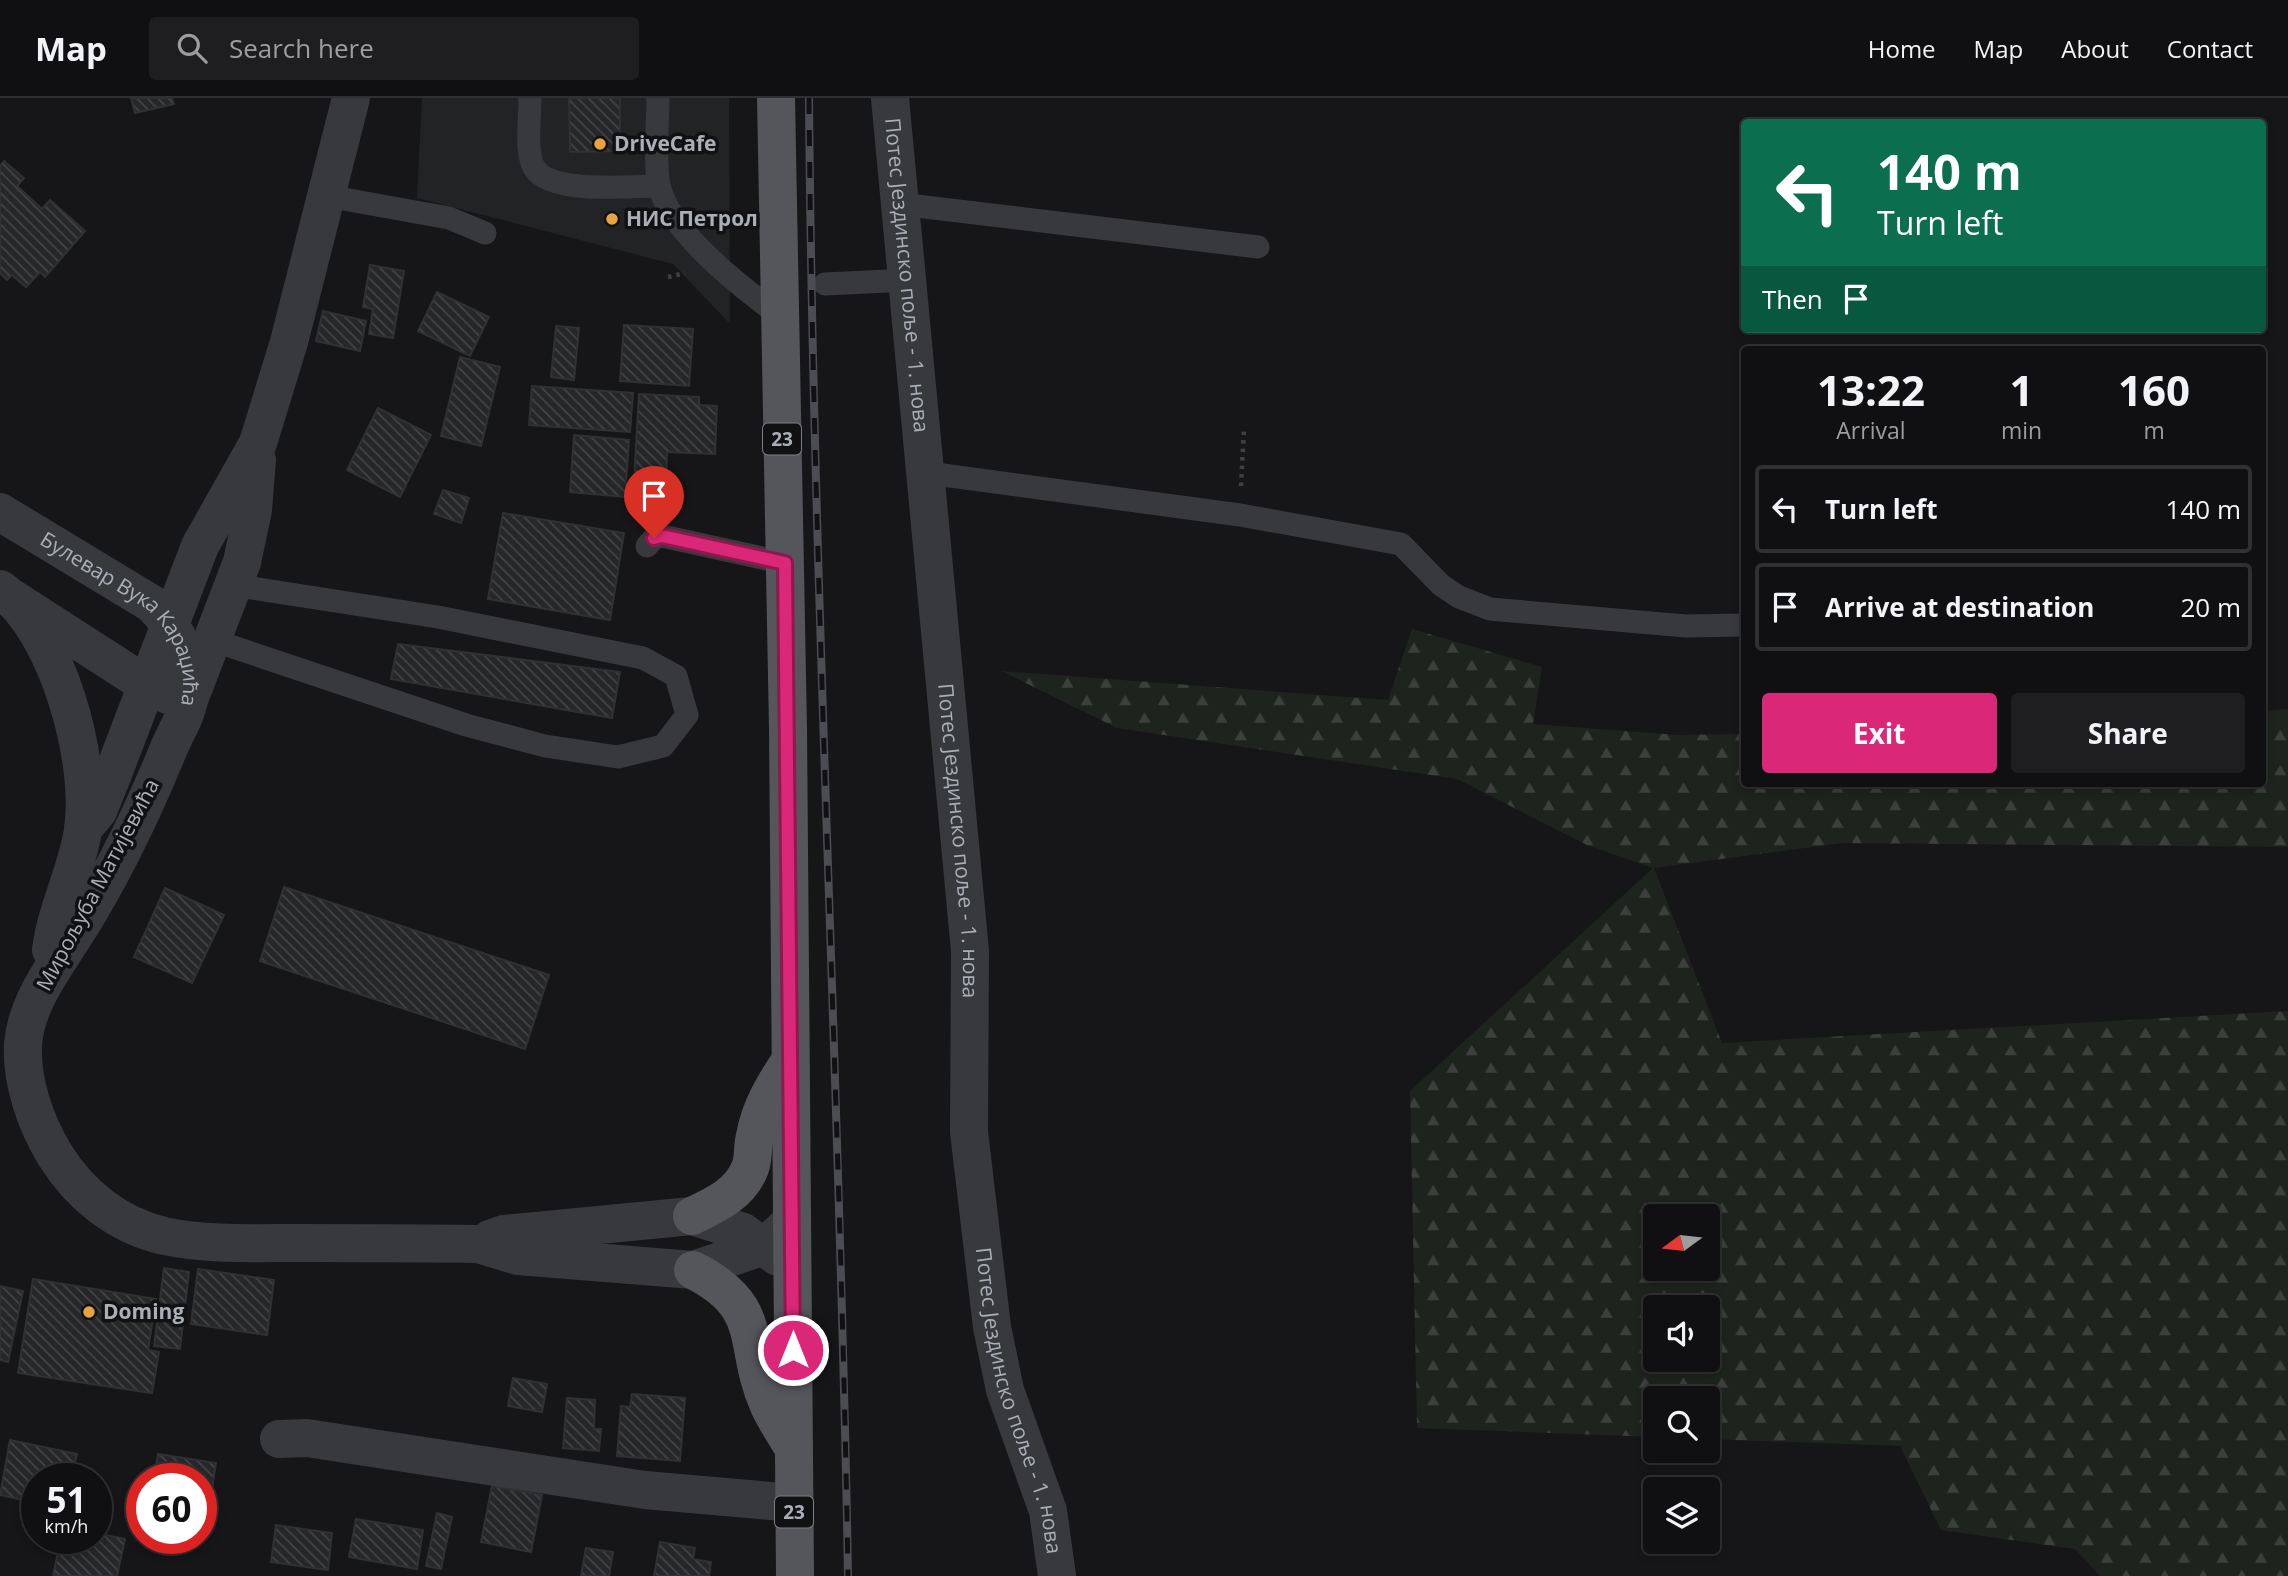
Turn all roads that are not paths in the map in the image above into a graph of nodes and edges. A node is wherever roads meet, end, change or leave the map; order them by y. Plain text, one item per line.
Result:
1 (351, 98) edge
2 (530, 98) edge
3 (658, 98) edge
4 (776, 98) edge
5 (890, 98) edge
6 (659, 186) junction
7 (327, 196) junction
8 (900, 204) junction
9 (485, 233) dead end
10 (1258, 247) dead end
11 (908, 280) junction
12 (825, 284) dead end
13 (779, 315) junction
14 (258, 443) junction
15 (928, 473) junction
16 (0, 512) edge
17 (647, 547) dead end
18 (785, 563) junction
19 (233, 585) junction
20 (6, 593) edge
21 (170, 622) junction
22 (1741, 625) edge
23 (212, 640) junction
24 (147, 685) junction
25 (189, 700) junction
26 (83, 829) junction
27 (49, 973) junction
28 (12, 1053) edge
29 (791, 1060) junction
30 (692, 1216) junction
31 (778, 1233) junction
32 (478, 1244) junction
33 (693, 1270) junction
34 (279, 1439) dead end
35 (793, 1448) junction
36 (794, 1503) junction
37 (795, 1576) edge
38 (1057, 1576) edge

1 - 7 street
2 - 6 lane
3 - 6 lane
4 - 13 main road, 23
5 - 8 street, Потес Јездинско поље - 1. нова
6 - 13 lane
7 - 9 lane
7 - 14 street
8 - 10 lane
8 - 11 street, Потес Јездинско поље - 1. нова
11 - 12 lane
11 - 15 street, Потес Јездинско поље - 1. нова
13 - 18 main road, 23
14 - 19 street, Мирољуба Матијевића
14 - 21 street
15 - 22 lane
15 - 38 street, Потес Јездинско поље - 1. нова
16 - 21 street, Булевар Вука Караџића
17 - 18 lane
18 - 29 main road, 23
19 - 23 street, Мирољуба Матијевића
19 - 23 lane
20 - 24 street, Булевар Вука Караџића
20 - 26 street
21 - 24 street
21 - 25 street, Булевар Вука Караџића
23 - 25 street, Мирољуба Матијевића
24 - 25 street, Булевар Вука Караџића
24 - 26 street
25 - 27 street, Мирољуба Матијевића
26 - 27 street
27 - 28 street, Мирољуба Матијевића
28 - 32 street
29 - 30 main road
29 - 31 main road, 23
30 - 31 street
30 - 32 street
31 - 33 street
31 - 35 main road, 23
32 - 33 street
33 - 35 main road
34 - 36 street
35 - 36 main road, 23
36 - 37 main road, 23

